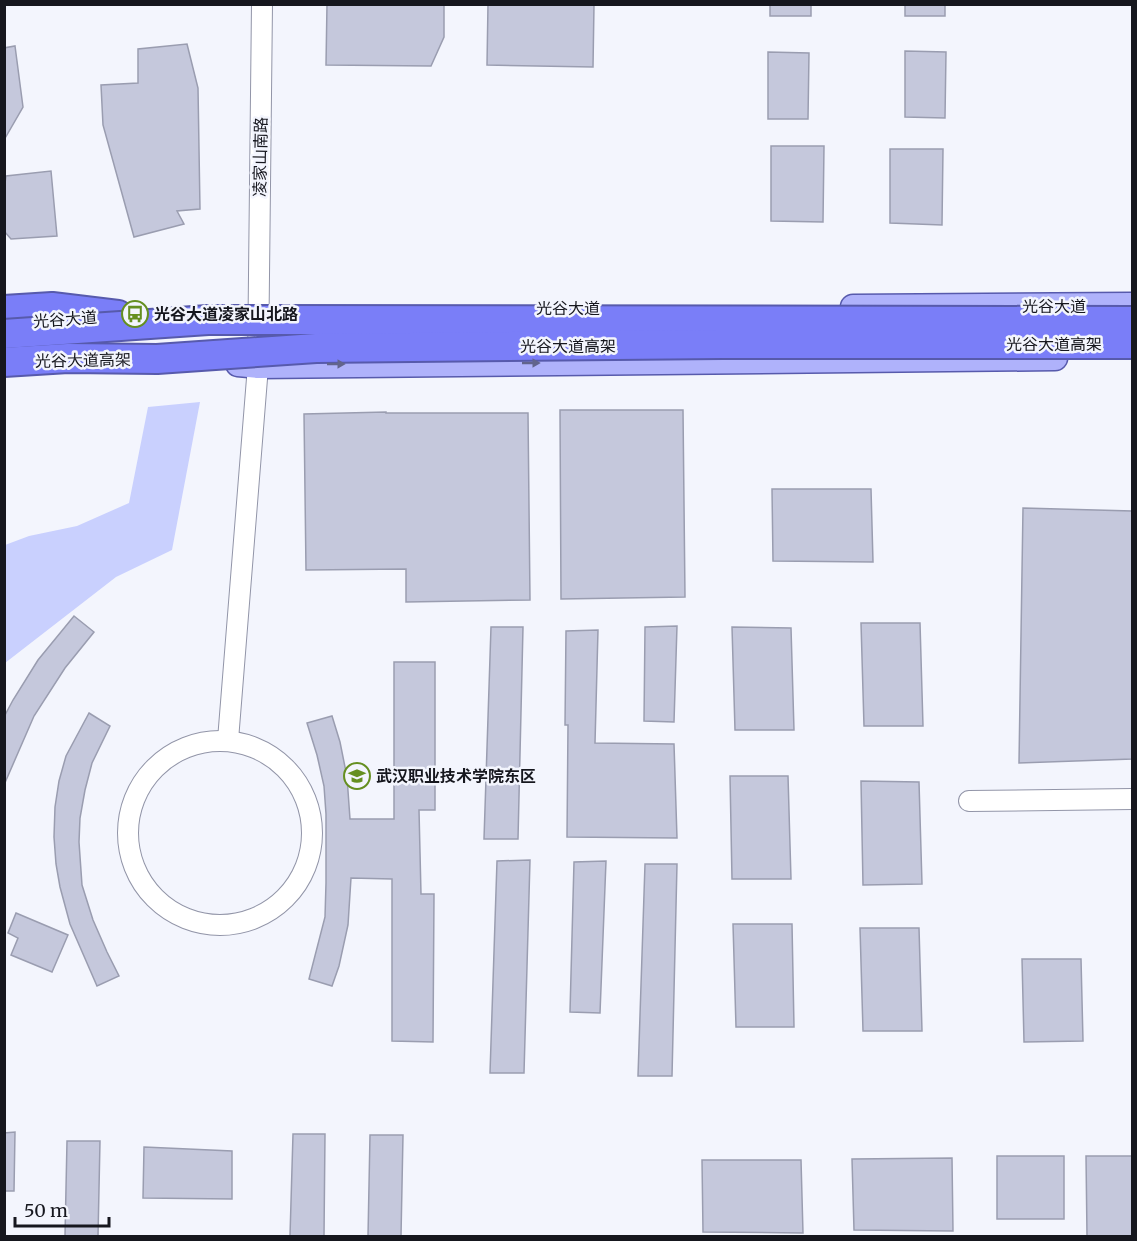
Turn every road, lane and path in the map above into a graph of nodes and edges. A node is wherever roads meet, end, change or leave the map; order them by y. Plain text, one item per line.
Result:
1 (262, 4) edge
2 (1132, 306) edge
3 (259, 309) junction
4 (4, 310) edge
5 (118, 315) junction
6 (1132, 321) edge
7 (4, 323) edge
8 (4, 334) edge
9 (1132, 344) edge
10 (1132, 357) edge
11 (157, 359) junction
12 (4, 362) edge
13 (258, 366) junction
14 (4, 368) edge
15 (4, 382) edge
16 (228, 740) junction
17 (1132, 799) edge
18 (969, 801) dead end

1 - 3 street, 凌家山南路
2 - 3 main road, 光谷大道
3 - 5 main road, 光谷大道
3 - 13 street, 凌家山南路
4 - 5 highway
5 - 7 main road, 光谷大道
6 - 8 highway, 光谷大道高架, bridge
9 - 11 highway, 光谷大道高架, bridge
13 -> 10 main road
11 - 12 highway, 光谷大道高架, bridge
11 - 15 highway, bridge
13 - 14 main road
13 - 16 street, 凌家山南路
16 - 16 street
17 - 18 street

